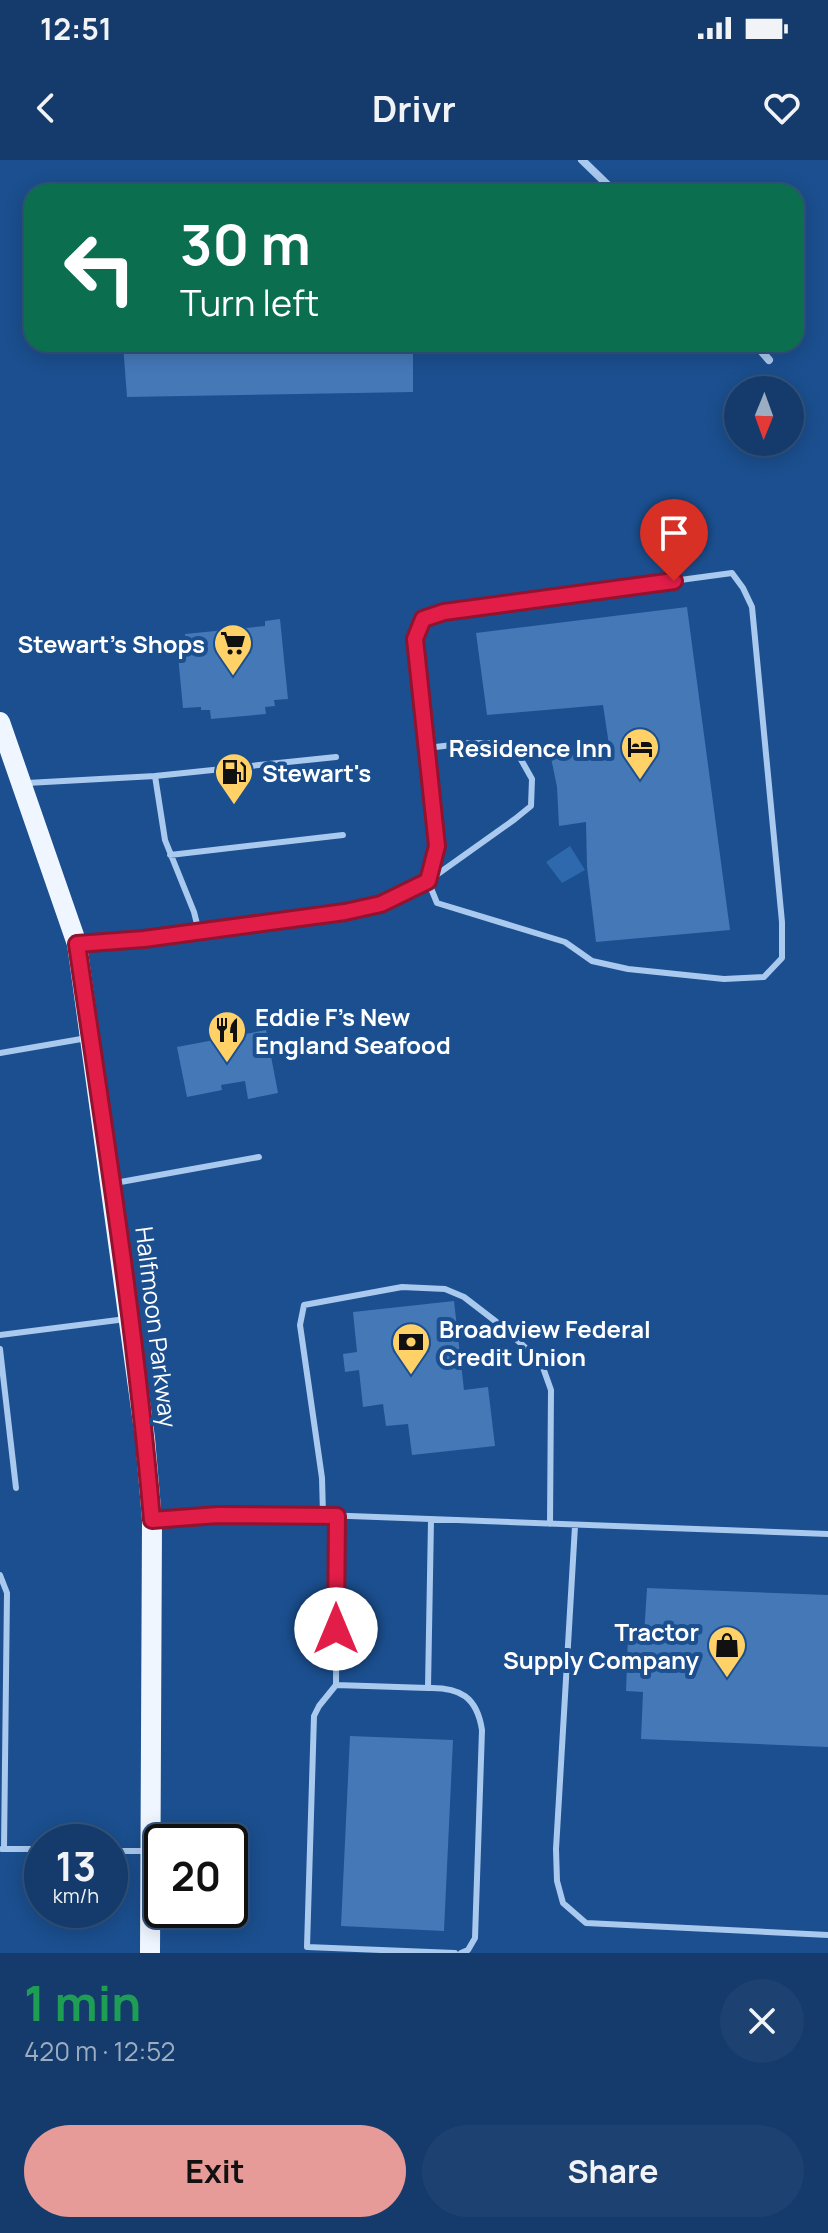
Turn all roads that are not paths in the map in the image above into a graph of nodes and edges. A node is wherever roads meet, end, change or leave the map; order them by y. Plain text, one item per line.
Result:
1 (582, 160) edge
2 (607, 184) edge
3 (762, 352) edge
4 (769, 360) dead end
5 (2, 732) edge
6 (427, 748) junction
7 (336, 757) dead end
8 (155, 776) junction
9 (21, 783) junction
10 (343, 835) dead end
11 (170, 855) junction
12 (428, 881) junction
13 (199, 932) junction
14 (77, 944) junction
15 (91, 1038) junction
16 (0, 1053) edge
17 (259, 1157) dead end
18 (112, 1184) junction
19 (129, 1319) junction
20 (0, 1335) edge
21 (0, 1349) edge
22 (16, 1488) dead end
23 (323, 1515) junction
24 (337, 1516) junction
25 (152, 1520) junction
26 (431, 1520) junction
27 (550, 1524) junction
28 (575, 1526) junction
29 (828, 1534) edge
30 (0, 1575) edge
31 (336, 1685) junction
32 (428, 1688) junction
33 (150, 1824) edge
34 (2, 1849) edge
35 (24, 1849) edge
36 (150, 1928) edge
37 (828, 1935) edge
38 (150, 1953) edge
39 (458, 1953) edge

1 - 2 street
3 - 4 street
5 - 9 main road, Halfmoon Parkway
6 - 12 lane
6 - 12 lane
6 - 12 lane
7 - 8 lane
8 - 9 lane
8 - 11 lane
9 - 14 main road, Halfmoon Parkway
10 - 11 lane
11 - 13 lane
12 - 13 lane
13 - 14 lane
14 - 15 main road, Halfmoon Parkway
15 - 16 lane
15 - 18 main road, Halfmoon Parkway
17 - 18 lane
18 - 19 main road, Halfmoon Parkway
19 - 20 lane
19 - 25 main road, Halfmoon Parkway
21 - 22 lane
23 - 24 lane
23 - 25 lane
23 - 27 lane
24 - 26 lane
24 - 31 lane
25 - 33 main road, Halfmoon Parkway
26 - 27 lane
26 - 32 lane
27 - 28 lane
28 - 29 lane
28 - 37 lane
30 - 34 lane
31 - 32 lane
31 - 39 lane
32 - 39 lane
34 - 35 lane
36 - 38 main road, Halfmoon Parkway

